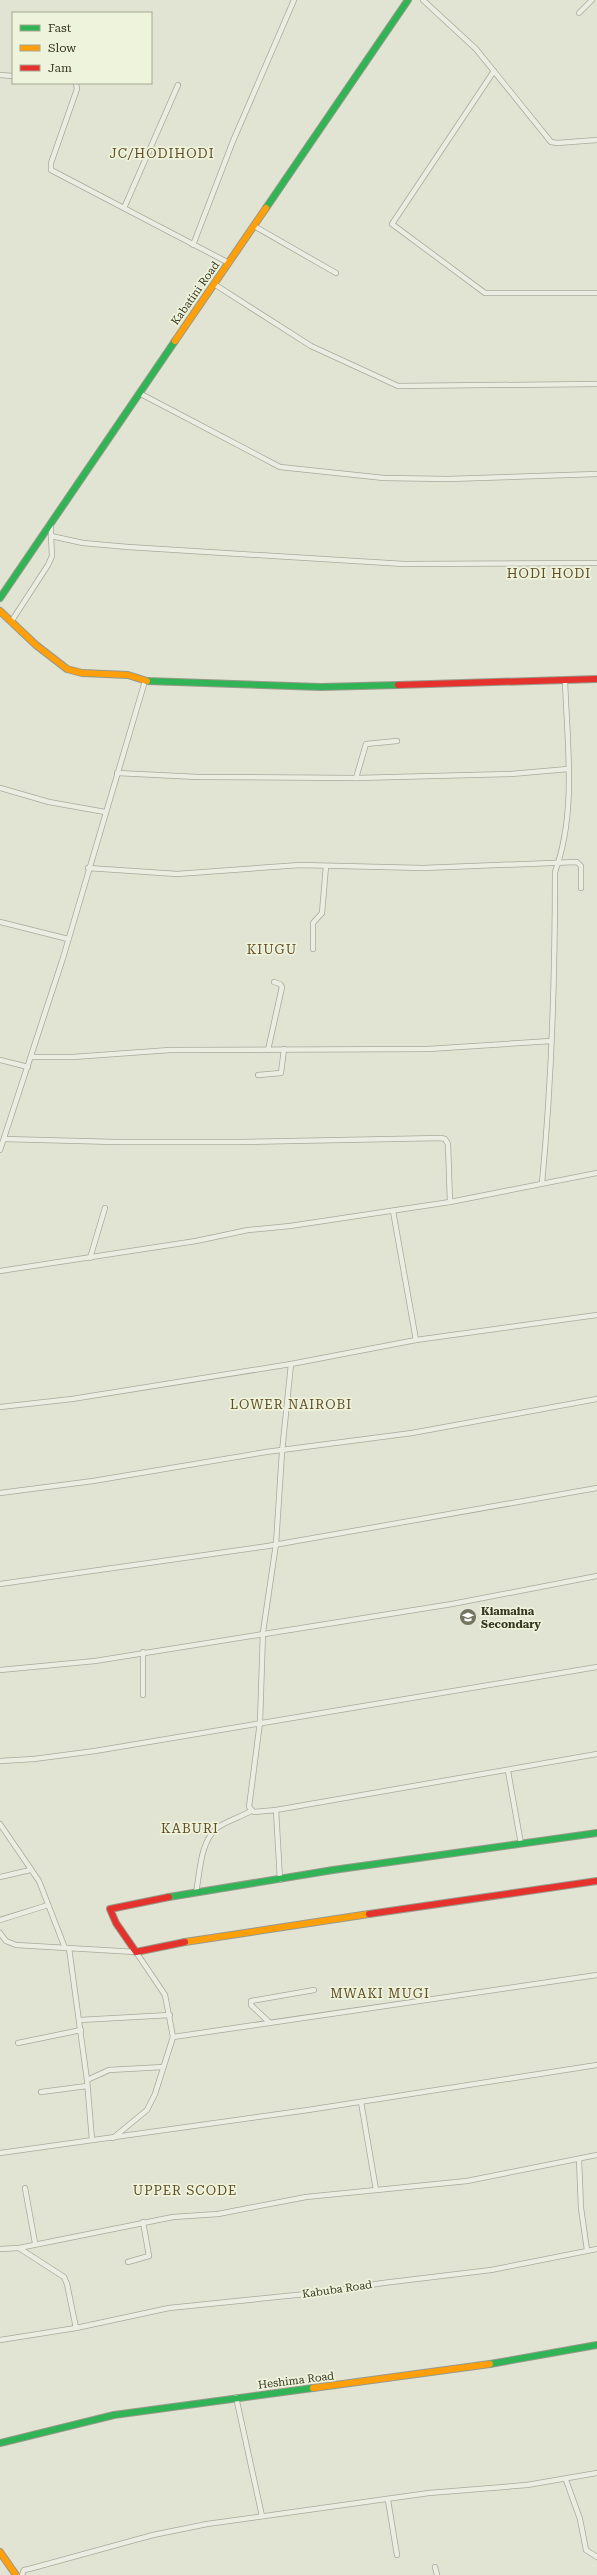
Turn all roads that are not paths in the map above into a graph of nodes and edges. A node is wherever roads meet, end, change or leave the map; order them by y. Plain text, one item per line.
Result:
1 (294, 0) edge
2 (408, 0) edge
3 (423, 0) edge
4 (592, 0) edge
5 (579, 13) dead end
6 (494, 71) junction
7 (0, 75) edge
8 (12, 76) edge
9 (76, 84) edge
10 (178, 85) dead end
11 (597, 140) edge
12 (124, 208) junction
13 (254, 226) junction
14 (193, 245) junction
15 (229, 263) junction
16 (336, 273) dead end
17 (214, 284) junction
18 (597, 293) edge
19 (597, 384) edge
20 (139, 393) junction
21 (597, 474) edge
22 (52, 520) junction
23 (51, 536) junction
24 (597, 563) edge
25 (0, 598) edge
26 (0, 611) edge
27 (11, 622) junction
28 (597, 679) edge
29 (565, 680) junction
30 (145, 682) junction
31 (397, 741) dead end
32 (568, 769) junction
33 (117, 773) junction
34 (356, 778) junction
35 (0, 788) edge
36 (105, 812) junction
37 (558, 864) junction
38 (326, 866) junction
39 (88, 868) junction
40 (581, 888) dead end
41 (0, 922) edge
42 (68, 939) junction
43 (313, 948) dead end
44 (274, 982) dead end
45 (551, 1041) junction
46 (284, 1049) junction
47 (268, 1050) junction
48 (31, 1057) junction
49 (0, 1060) edge
50 (28, 1067) junction
51 (258, 1075) dead end
52 (4, 1138) junction
53 (0, 1150) edge
54 (597, 1173) edge
55 (542, 1183) junction
56 (450, 1202) junction
57 (105, 1208) dead end
58 (393, 1211) junction
59 (90, 1258) junction
60 (0, 1271) edge
61 (597, 1316) edge
62 (416, 1340) junction
63 (292, 1364) junction
64 (597, 1399) edge
65 (0, 1407) edge
66 (282, 1452) junction
67 (597, 1488) edge
68 (0, 1493) edge
69 (276, 1544) junction
70 (597, 1576) edge
71 (0, 1584) edge
72 (263, 1632) junction
73 (143, 1652) junction
74 (597, 1667) edge
75 (0, 1670) edge
76 (143, 1695) dead end
77 (260, 1722) junction
78 (597, 1754) edge
79 (0, 1761) edge
80 (508, 1771) junction
81 (276, 1810) junction
82 (251, 1811) junction
83 (0, 1824) edge
84 (597, 1833) edge
85 (520, 1844) junction
86 (30, 1870) junction
87 (0, 1877) edge
88 (280, 1880) junction
89 (597, 1880) edge
90 (196, 1893) junction
91 (48, 1905) junction
92 (0, 1920) edge
93 (0, 1934) edge
94 (67, 1948) junction
95 (136, 1952) junction
96 (597, 1975) edge
97 (314, 1990) dead end
98 (170, 2015) junction
99 (80, 2020) junction
100 (270, 2023) junction
101 (80, 2030) junction
102 (173, 2037) junction
103 (18, 2043) dead end
104 (597, 2065) edge
105 (163, 2067) junction
106 (87, 2083) junction
107 (41, 2092) dead end
108 (361, 2102) junction
109 (112, 2139) junction
110 (92, 2140) junction
111 (0, 2153) edge
112 (597, 2155) edge
113 (579, 2159) junction
114 (25, 2188) dead end
115 (376, 2190) junction
116 (143, 2222) junction
117 (35, 2243) junction
118 (19, 2248) junction
119 (0, 2249) edge
120 (597, 2249) edge
121 (587, 2250) junction
122 (128, 2262) dead end
123 (76, 2328) junction
124 (0, 2340) edge
125 (597, 2345) edge
126 (236, 2397) junction
127 (0, 2443) edge
128 (597, 2473) edge
129 (566, 2480) junction
130 (388, 2500) junction
131 (262, 2516) junction
132 (0, 2552) edge
133 (397, 2555) dead end
134 (597, 2557) edge
135 (435, 2567) dead end
136 (16, 2575) edge
137 (22, 2575) edge
138 (437, 2575) edge

1 - 14 street
2 - 13 main road, Kabatini Road
3 - 6 street
4 - 5 street
6 - 11 street
6 - 18 street
7 - 8 street
9 - 12 street
10 - 12 street
12 - 14 street
13 - 15 main road, Kabatini Road
13 - 16 street
14 - 15 street
15 - 17 main road, Kabatini Road
17 - 19 street
17 - 20 main road, Kabatini Road
20 - 21 street
20 - 22 main road, Kabatini Road
22 - 23 street
22 - 25 main road, Kabatini Road
23 - 24 street
23 - 27 street
26 - 27 main road
27 - 30 main road
28 - 29 main road
29 - 30 main road
29 - 32 street
30 - 33 street
31 - 34 street
32 - 34 street
32 - 37 street
33 - 34 street
33 - 36 street
35 - 36 street
36 - 39 street
37 - 38 street
37 - 40 street
37 - 45 street
38 - 39 street
38 - 43 street
39 - 42 street
41 - 42 street
42 - 48 street
44 - 47 street
45 - 46 street
45 - 55 street
46 - 47 street
46 - 51 street
47 - 48 street
48 - 50 street
49 - 50 street
50 - 52 street
52 - 53 street
52 - 56 street
54 - 55 street
55 - 56 street
56 - 58 street
57 - 59 street
58 - 59 street
58 - 62 street
59 - 60 street
61 - 62 street
62 - 63 street
63 - 65 street
63 - 66 street
64 - 66 street
66 - 68 street
66 - 69 street
67 - 69 street
69 - 71 street
69 - 72 street
70 - 72 street
72 - 73 street
72 - 77 street
73 - 75 street
73 - 76 street
74 - 77 street
77 - 79 street
77 - 82 street
78 - 80 street
80 - 81 street
80 - 85 street
81 - 82 street
81 - 88 street
82 - 90 street
83 - 86 street
84 - 85 main road
85 - 88 main road
86 - 87 street
86 - 91 street
88 - 90 main road
89 - 95 main road
90 - 95 main road
91 - 92 street
91 - 94 street
93 - 94 street
94 - 95 street
94 - 99 street
95 - 98 street
96 - 100 street
97 - 100 street
98 - 99 street
98 - 102 street
99 - 101 street
100 - 102 street
101 - 103 street
101 - 106 street
102 - 105 street
104 - 108 street
105 - 106 street
105 - 109 street
106 - 107 street
106 - 110 street
108 - 109 street
108 - 115 street
109 - 110 street
110 - 111 street
112 - 113 street
113 - 115 street
113 - 121 street
114 - 117 street
115 - 116 street
116 - 117 street
116 - 122 street
117 - 118 street
118 - 119 street
118 - 123 street
120 - 121 street, Kabuba Road
121 - 123 street, Kabuba Road
123 - 124 street, Kabuba Road
125 - 126 main road, Heshima Road
126 - 127 main road, Heshima Road
126 - 131 street
128 - 129 street
129 - 130 street
129 - 134 street
130 - 131 street
130 - 133 street
131 - 137 street
132 - 136 main road
135 - 138 street

